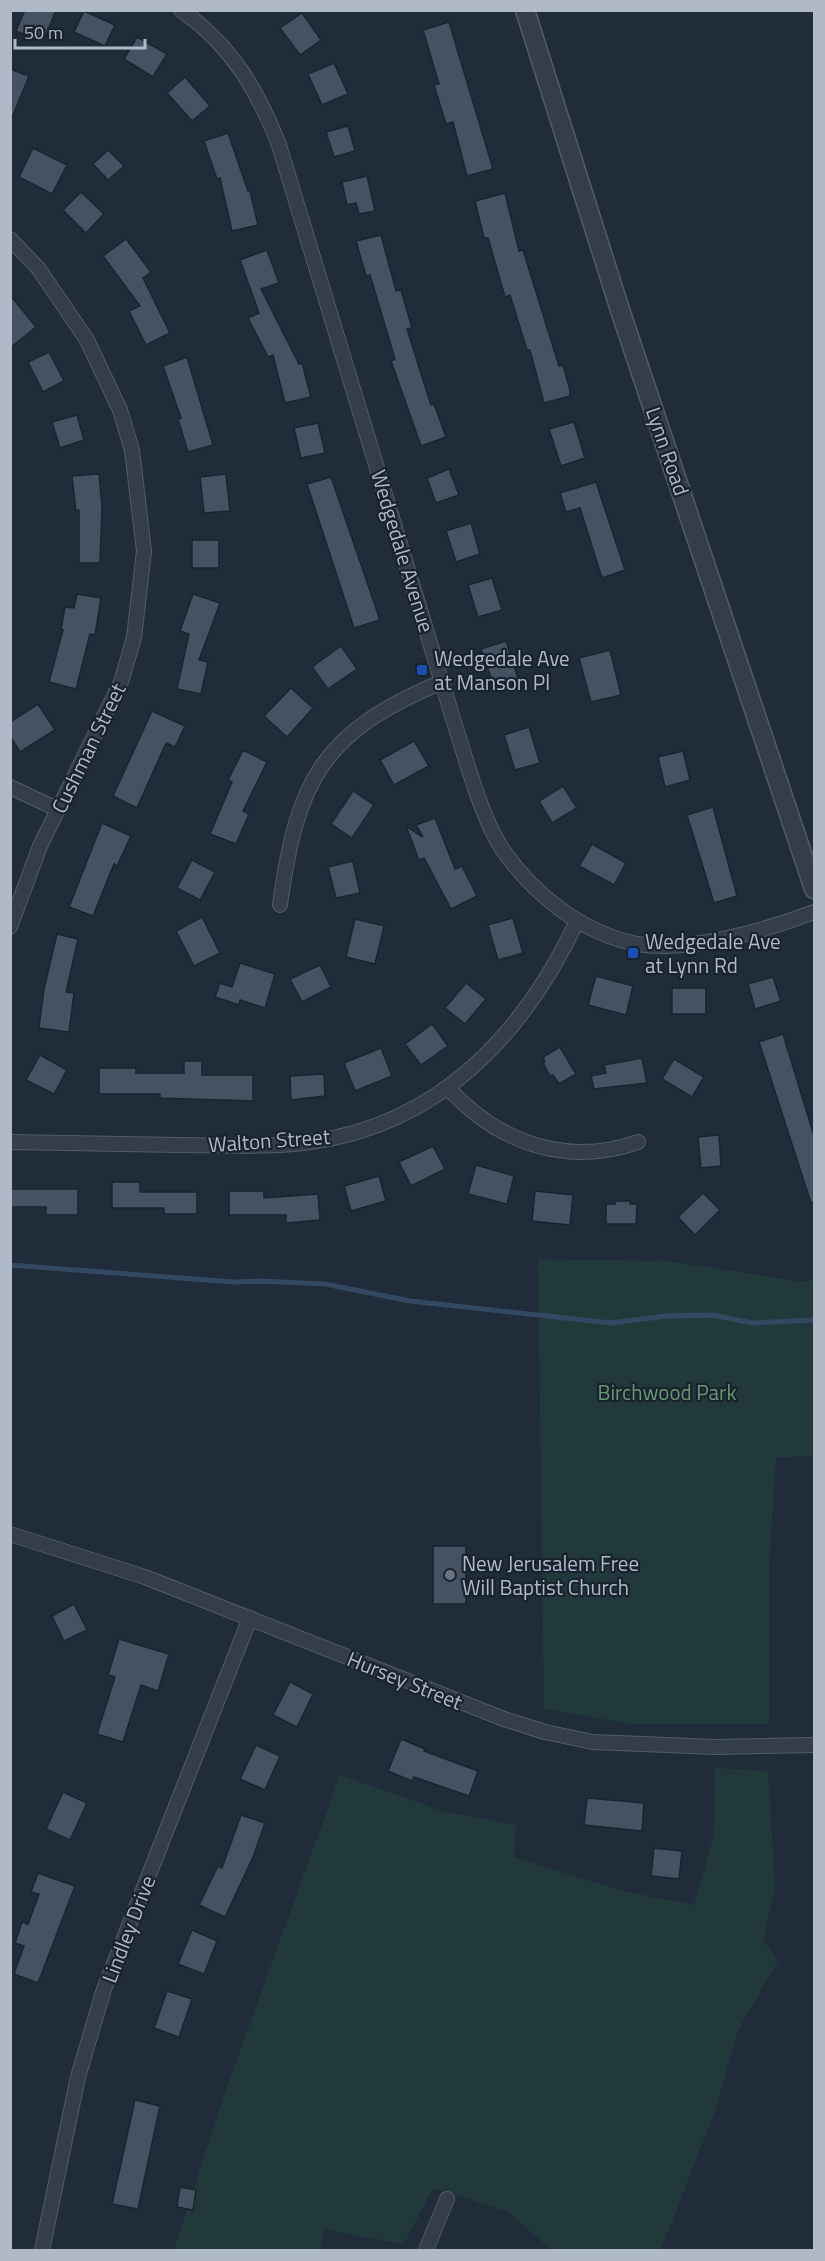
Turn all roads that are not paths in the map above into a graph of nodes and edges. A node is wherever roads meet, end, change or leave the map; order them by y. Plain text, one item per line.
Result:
1 (181, 10) edge
2 (525, 10) edge
3 (10, 240) edge
4 (442, 682) junction
5 (10, 787) edge
6 (57, 809) junction
7 (814, 889) edge
8 (280, 905) dead end
9 (814, 912) edge
10 (577, 921) junction
11 (10, 927) edge
12 (449, 1089) junction
13 (10, 1142) edge
14 (638, 1142) dead end
15 (10, 1534) edge
16 (250, 1618) junction
17 (814, 1745) edge
18 (447, 2199) dead end
19 (42, 2250) edge
20 (426, 2250) edge

1 - 4 street, Wedgedale Avenue
2 - 7 street, Lynn Road
3 - 6 street, Cushman Street
4 - 8 street
4 - 10 street, Wedgedale Avenue
5 - 6 street
6 - 11 street, Cushman Street
9 - 10 street, Wedgedale Avenue
10 - 12 street, Walton Street
12 - 13 street, Walton Street
12 - 14 street
15 - 16 street, Hursey Street
16 - 17 street, Hursey Street
16 - 19 street, Lindley Drive
18 - 20 street

